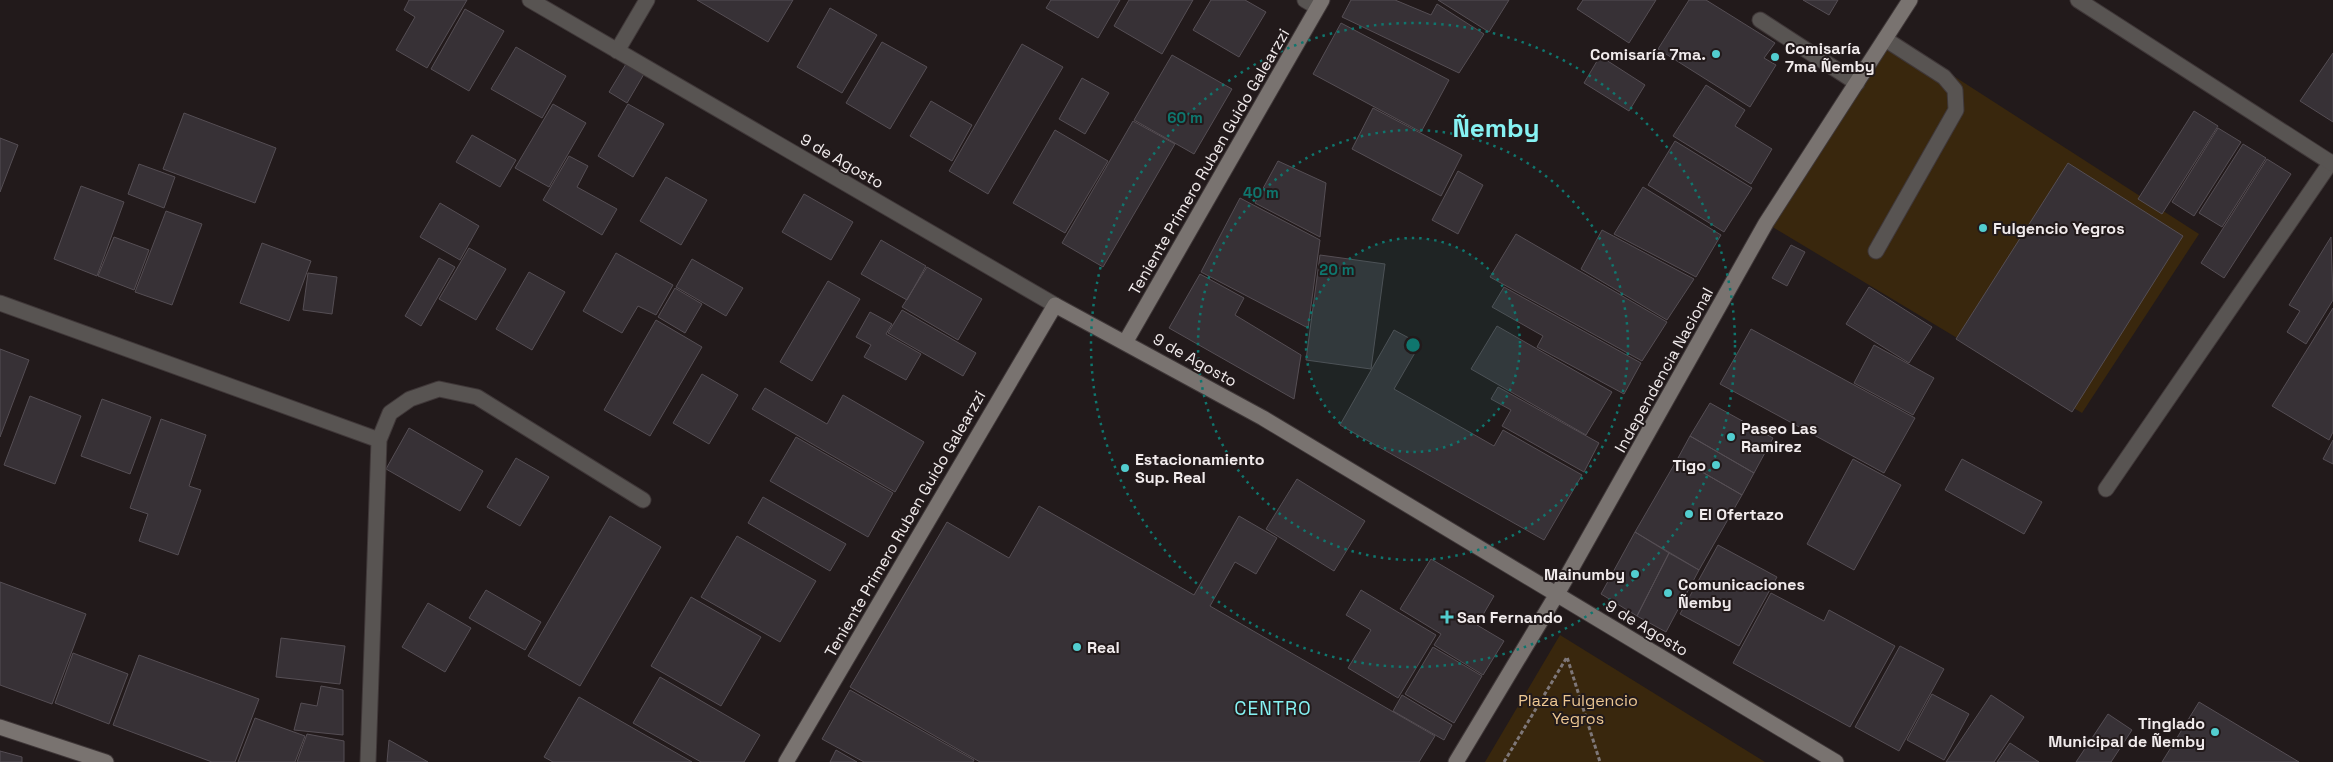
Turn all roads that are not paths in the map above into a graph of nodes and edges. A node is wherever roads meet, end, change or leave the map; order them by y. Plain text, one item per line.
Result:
1 (530, 0) edge
2 (647, 0) edge
3 (1910, 0) edge
4 (2078, 0) edge
5 (1315, 2) edge
6 (1760, 20) dead end
7 (1885, 39) junction
8 (617, 51) junction
9 (1857, 82) junction
10 (2332, 163) edge
11 (1876, 252) dead end
12 (0, 303) edge
13 (1055, 304) junction
14 (1126, 342) junction
15 (379, 440) junction
16 (2106, 489) dead end
17 (643, 500) dead end
18 (1557, 594) junction
19 (0, 726) edge
20 (106, 762) edge
21 (368, 762) edge
22 (786, 762) edge
23 (1456, 762) edge
24 (1836, 762) edge

1 - 8 street, 9 de Agosto
2 - 8 street
3 - 7 street, Independencia Nacional
4 - 10 street
5 - 14 street, Teniente Primero Ruben Guido Galearzzi
6 - 9 street
7 - 9 street, Independencia Nacional
7 - 11 street
8 - 13 street, 9 de Agosto
9 - 18 street, Independencia Nacional
10 - 16 street
12 - 15 street
13 - 14 street, 9 de Agosto
13 - 22 street, Teniente Primero Ruben Guido Galearzzi
14 - 18 street, 9 de Agosto
15 - 17 street
15 - 21 street
18 - 23 street, Independencia Nacional
18 - 24 street, 9 de Agosto
19 - 20 street

